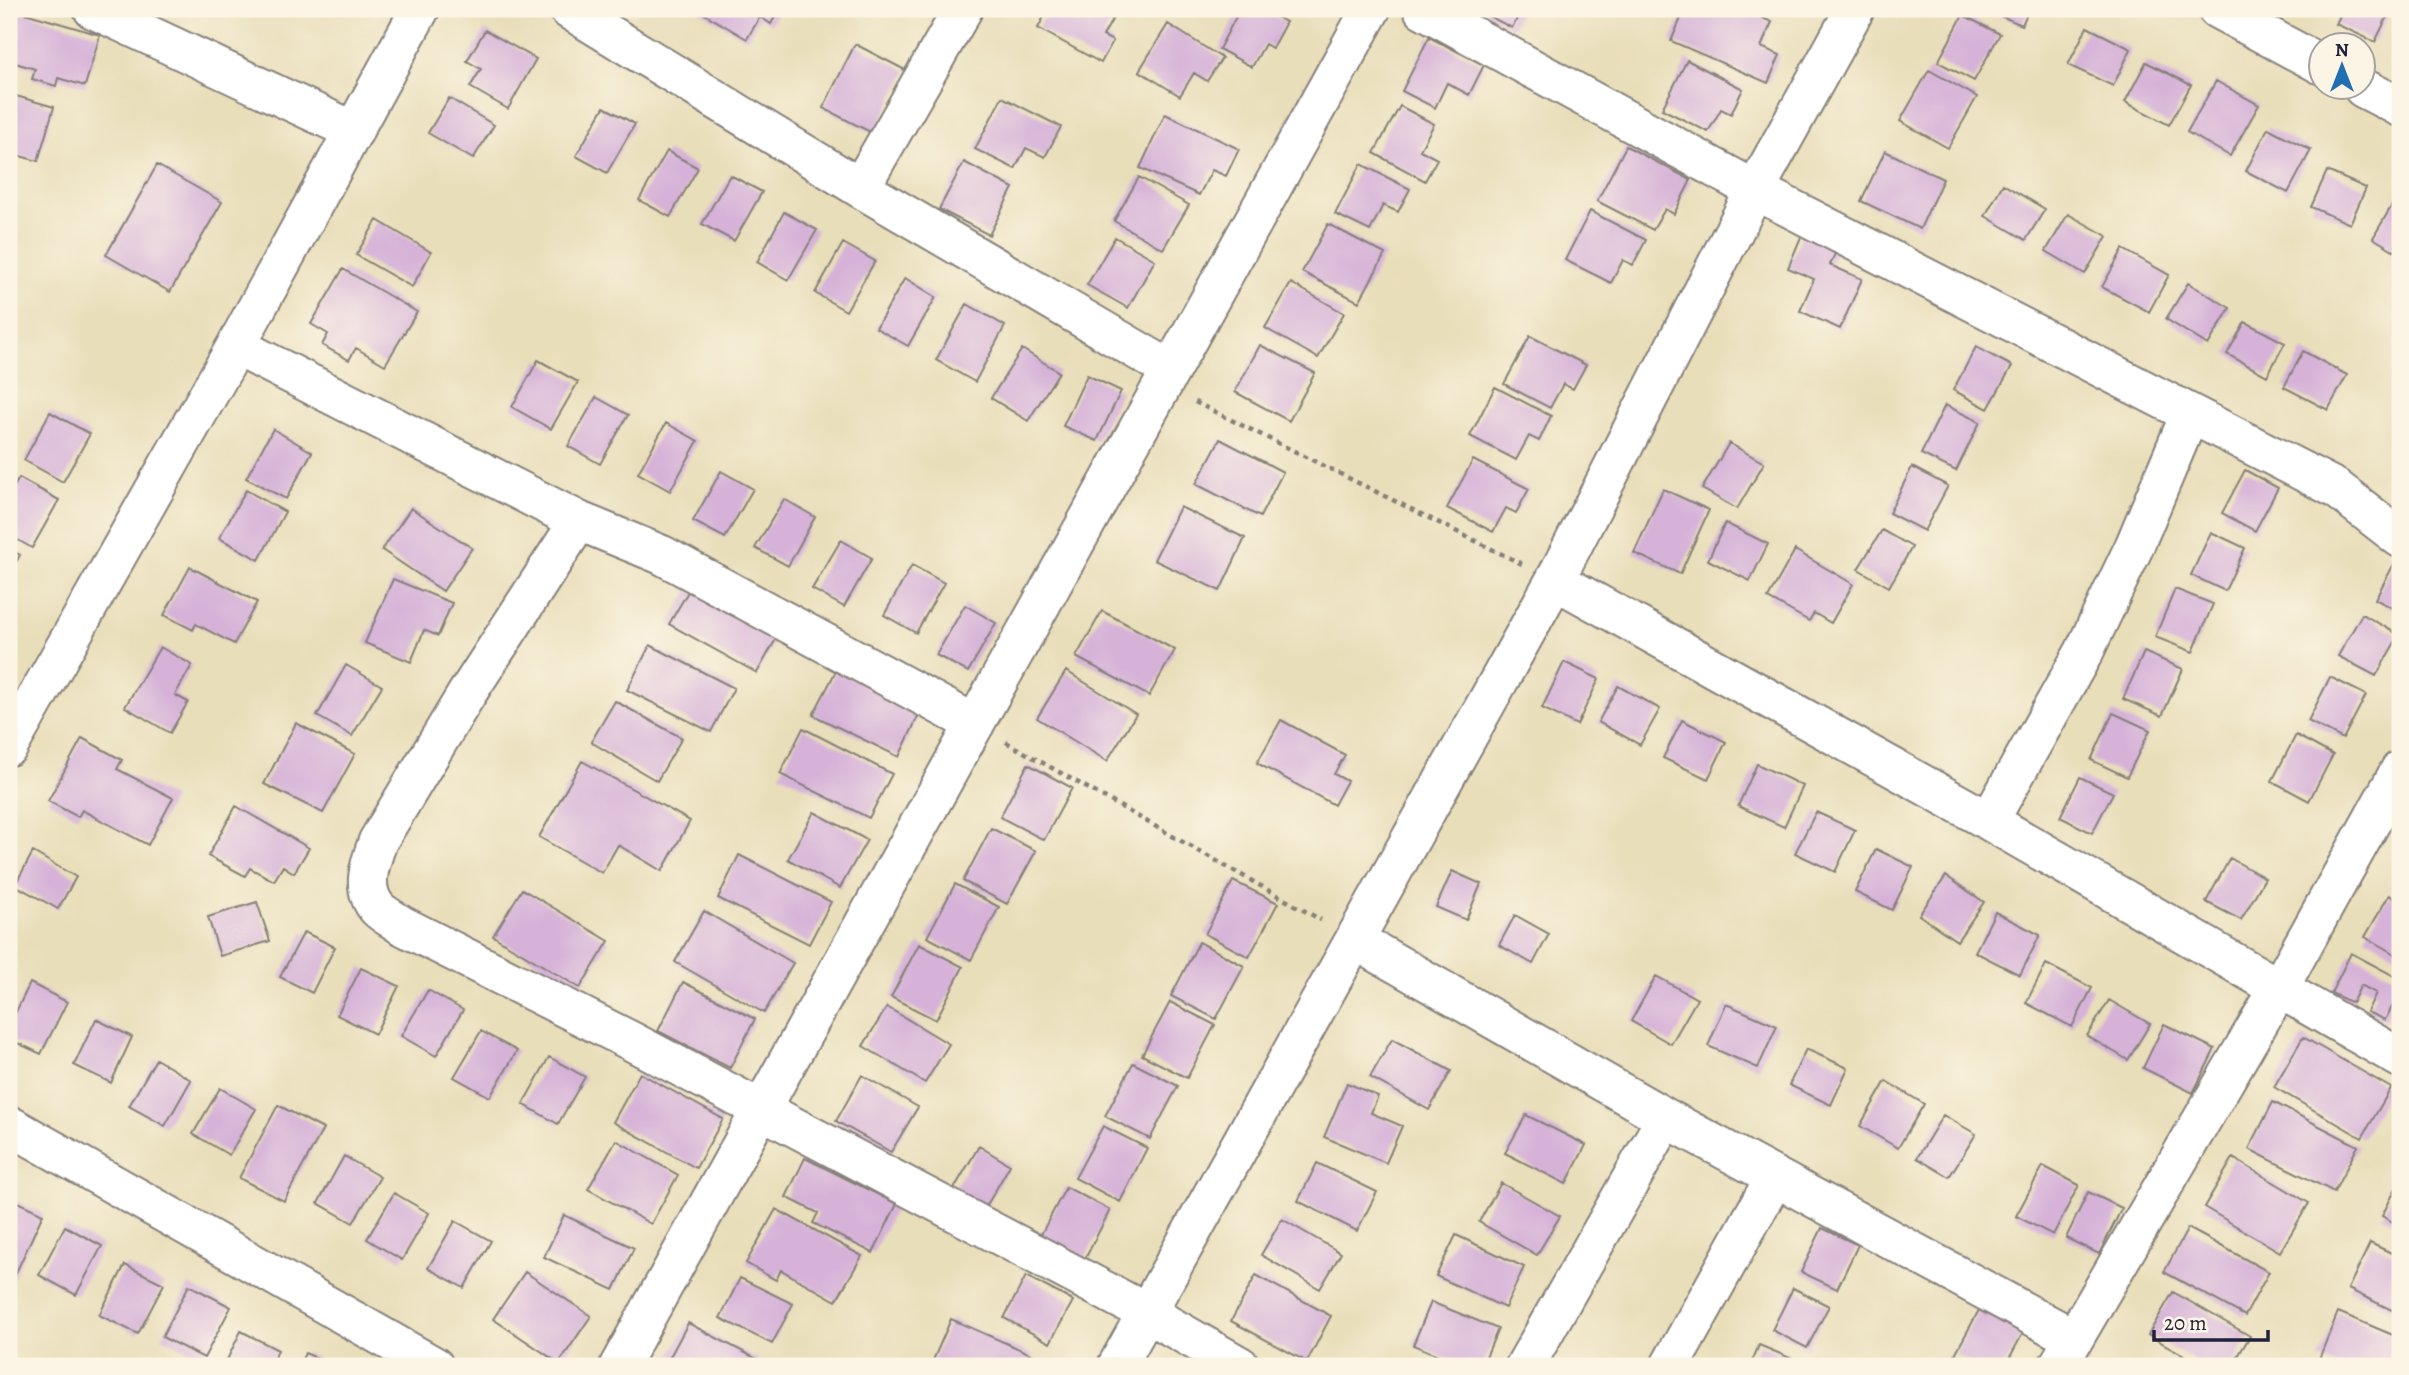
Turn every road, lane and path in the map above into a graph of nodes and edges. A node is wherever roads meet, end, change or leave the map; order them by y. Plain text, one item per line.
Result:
1 (93, 9) edge
2 (420, 9) edge
3 (568, 9) edge
4 (963, 9) edge
5 (1371, 9) edge
6 (1423, 9) edge
7 (1855, 9) edge
8 (2217, 9) edge
9 (2308, 58) edge
10 (2378, 96) edge
11 (2400, 107) edge
12 (354, 131) junction
13 (860, 188) junction
14 (1755, 190) junction
15 (236, 346) junction
16 (1167, 378) junction
17 (2190, 414) junction
18 (579, 521) junction
19 (2400, 538) edge
20 (1555, 580) junction
21 (21, 696) edge
22 (975, 724) junction
23 (9, 746) edge
24 (2400, 770) edge
25 (1989, 821) junction
26 (1355, 940) junction
27 (2278, 988) junction
28 (2400, 1058) edge
29 (760, 1110) junction
30 (1666, 1118) junction
31 (9, 1125) edge
32 (1775, 1177) junction
33 (1147, 1313) junction
34 (2066, 1352) edge
35 (434, 1366) edge
36 (619, 1366) edge
37 (1117, 1366) edge
38 (1240, 1366) edge
39 (1525, 1366) edge
40 (1670, 1366) edge

1 - 12 street
2 - 12 street
3 - 13 street
4 - 13 street
5 - 16 street
6 - 14 street
7 - 14 street
8 - 9 street
10 - 11 street
12 - 15 street
13 - 16 street
14 - 17 street
14 - 20 street
15 - 18 street
15 - 21 street
16 - 20 path
16 - 22 street
17 - 19 street
17 - 25 street
18 - 22 street
18 - 29 street
20 - 25 street
20 - 26 street
21 - 23 street
22 - 26 path
22 - 29 street
24 - 27 street
25 - 27 street
26 - 30 street
26 - 33 street
27 - 28 street
27 - 34 street
29 - 33 street
29 - 36 street
30 - 32 street
30 - 39 street
31 - 35 street
32 - 34 street
32 - 40 street
33 - 37 street
33 - 38 street

